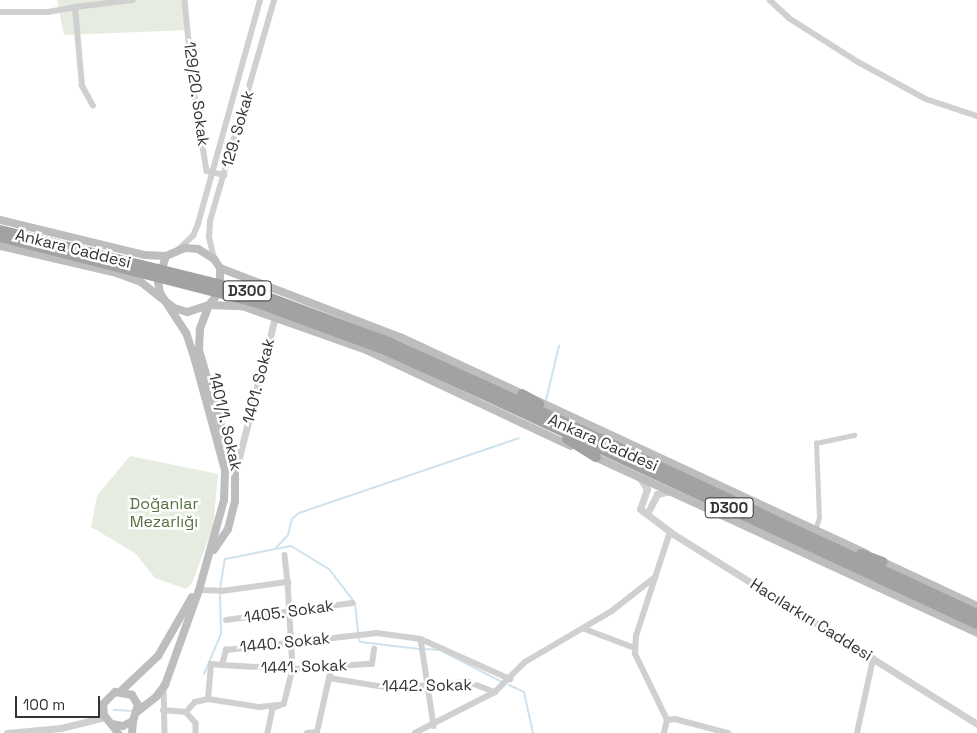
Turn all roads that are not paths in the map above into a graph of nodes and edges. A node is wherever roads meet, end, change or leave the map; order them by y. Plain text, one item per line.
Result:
1 (133, 0) edge
2 (185, 0) edge
3 (260, 0) edge
4 (274, 0) edge
5 (770, 0) edge
6 (75, 7) junction
7 (0, 12) edge
8 (93, 106) dead end
9 (977, 116) edge
10 (213, 172) junction
11 (225, 175) junction
12 (0, 220) edge
13 (0, 230) edge
14 (0, 237) edge
15 (0, 246) edge
16 (177, 251) junction
17 (166, 256) junction
18 (214, 259) junction
19 (220, 268) junction
20 (164, 299) junction
21 (209, 305) junction
22 (275, 317) junction
23 (482, 389) junction
24 (522, 394) junction
25 (521, 412) junction
26 (569, 424) junction
27 (854, 435) dead end
28 (596, 457) junction
29 (235, 473) junction
30 (636, 474) junction
31 (672, 490) junction
32 (647, 514) junction
33 (815, 530) junction
34 (799, 531) junction
35 (670, 532) junction
36 (285, 555) dead end
37 (209, 558) junction
38 (883, 562) junction
39 (655, 577) junction
40 (288, 582) junction
41 (199, 590) junction
42 (352, 603) dead end
43 (977, 606) edge
44 (929, 610) junction
45 (291, 612) junction
46 (977, 614) edge
47 (226, 620) dead end
48 (977, 625) edge
49 (584, 629) junction
50 (977, 633) edge
51 (422, 639) junction
52 (293, 643) junction
53 (635, 648) junction
54 (374, 649) dead end
55 (873, 659) junction
56 (222, 664) junction
57 (327, 666) junction
58 (293, 670) junction
59 (329, 678) junction
60 (510, 679) junction
61 (428, 684) junction
62 (164, 685) junction
63 (121, 691) junction
64 (495, 692) junction
65 (208, 699) junction
66 (284, 704) junction
67 (138, 710) junction
68 (163, 710) junction
69 (186, 712) junction
70 (106, 718) junction
71 (667, 720) junction
72 (133, 721) junction
73 (112, 724) junction
74 (977, 724) edge
75 (434, 726) junction
76 (40, 732) edge
77 (7, 733) edge
78 (118, 733) edge
79 (132, 733) edge
80 (165, 733) edge
81 (196, 733) edge
82 (268, 733) edge
83 (307, 733) edge
84 (415, 733) edge
85 (664, 733) edge
86 (728, 733) edge
87 (857, 733) edge

1 - 6 street
2 - 10 street, 129/20. Sokak
3 - 10 street, 129. Sokak
4 - 11 street, 129. Sokak
5 - 9 street
6 - 7 street
6 - 8 street
10 - 11 street
10 - 16 street, 129. Sokak
11 - 18 street, 129. Sokak
12 - 17 main road, Ankara Caddesi
13 - 23 highway, Ankara Caddesi / D300, bridge
14 - 23 highway, Ankara Caddesi / D300, bridge
15 - 20 main road, Ankara Caddesi
16 - 17 main road, Ankara Caddesi
16 - 18 main road, Ankara Caddesi
17 - 20 main road
18 - 19 main road
19 - 21 main road
19 - 24 main road, Ankara Caddesi
20 - 21 main road, Ankara Caddesi
20 - 37 main road, 1401/1. Sokak
21 - 22 main road, Ankara Caddesi
21 - 29 main road, 1401/1. Sokak
22 - 28 main road, Ankara Caddesi
22 - 29 street, 1401. Sokak
23 - 25 highway, Ankara Caddesi / D300
23 - 26 highway, Ankara Caddesi / D300
24 - 26 highway
24 - 33 main road, Ankara Caddesi
25 - 28 highway
25 - 48 highway, Ankara Caddesi / D300
26 - 34 highway, Ankara Caddesi / D300
27 - 33 street
28 - 30 main road, Ankara Caddesi
29 - 37 main road, 1401/1. Sokak
30 - 31 main road, Ankara Caddesi
30 - 32 street, Hacılarkırı Caddesi
31 - 32 street
31 - 44 main road, Ankara Caddesi
32 - 35 street, Hacılarkırı Caddesi
33 - 38 main road, Ankara Caddesi
34 - 38 highway
34 - 46 highway, Ankara Caddesi / D300
35 - 39 street
35 - 55 street, Hacılarkırı Caddesi
36 - 40 street
37 - 41 main road, 1401/1. Sokak
38 - 43 main road, Ankara Caddesi
39 - 49 street
39 - 53 street
40 - 41 street
40 - 45 street
41 - 62 main road, 1401/1. Sokak
41 - 63 main road
42 - 45 street, 1405. Sokak
44 - 48 highway
44 - 50 main road, Ankara Caddesi
45 - 47 street, 1405. Sokak
45 - 52 street
49 - 53 street
49 - 60 street
51 - 52 street, 1440. Sokak
51 - 60 street, 1440. Sokak
51 - 61 street
52 - 56 street, 1440. Sokak
52 - 58 street
53 - 71 street
54 - 57 street, 1441. Sokak
55 - 74 street, Hacılarkırı Caddesi
55 - 87 street
56 - 58 street, 1441. Sokak
56 - 65 street, 1440. Sokak
57 - 58 street, 1441. Sokak
57 - 59 street
58 - 66 street
59 - 61 street, 1442. Sokak
59 - 83 street
60 - 64 street
61 - 64 street, 1442. Sokak
61 - 75 street
62 - 67 main road
62 - 68 street, 1401/1. Sokak
63 - 67 main road
63 - 70 main road
64 - 75 street
65 - 66 street
65 - 69 street
66 - 82 street
67 - 72 main road
68 - 69 street
68 - 80 street, 1401/1. Sokak
69 - 81 street
70 - 73 main road
70 - 76 street
71 - 85 street
71 - 86 street
72 - 73 main road
72 - 79 main road
73 - 78 main road
75 - 84 street
76 - 77 street

